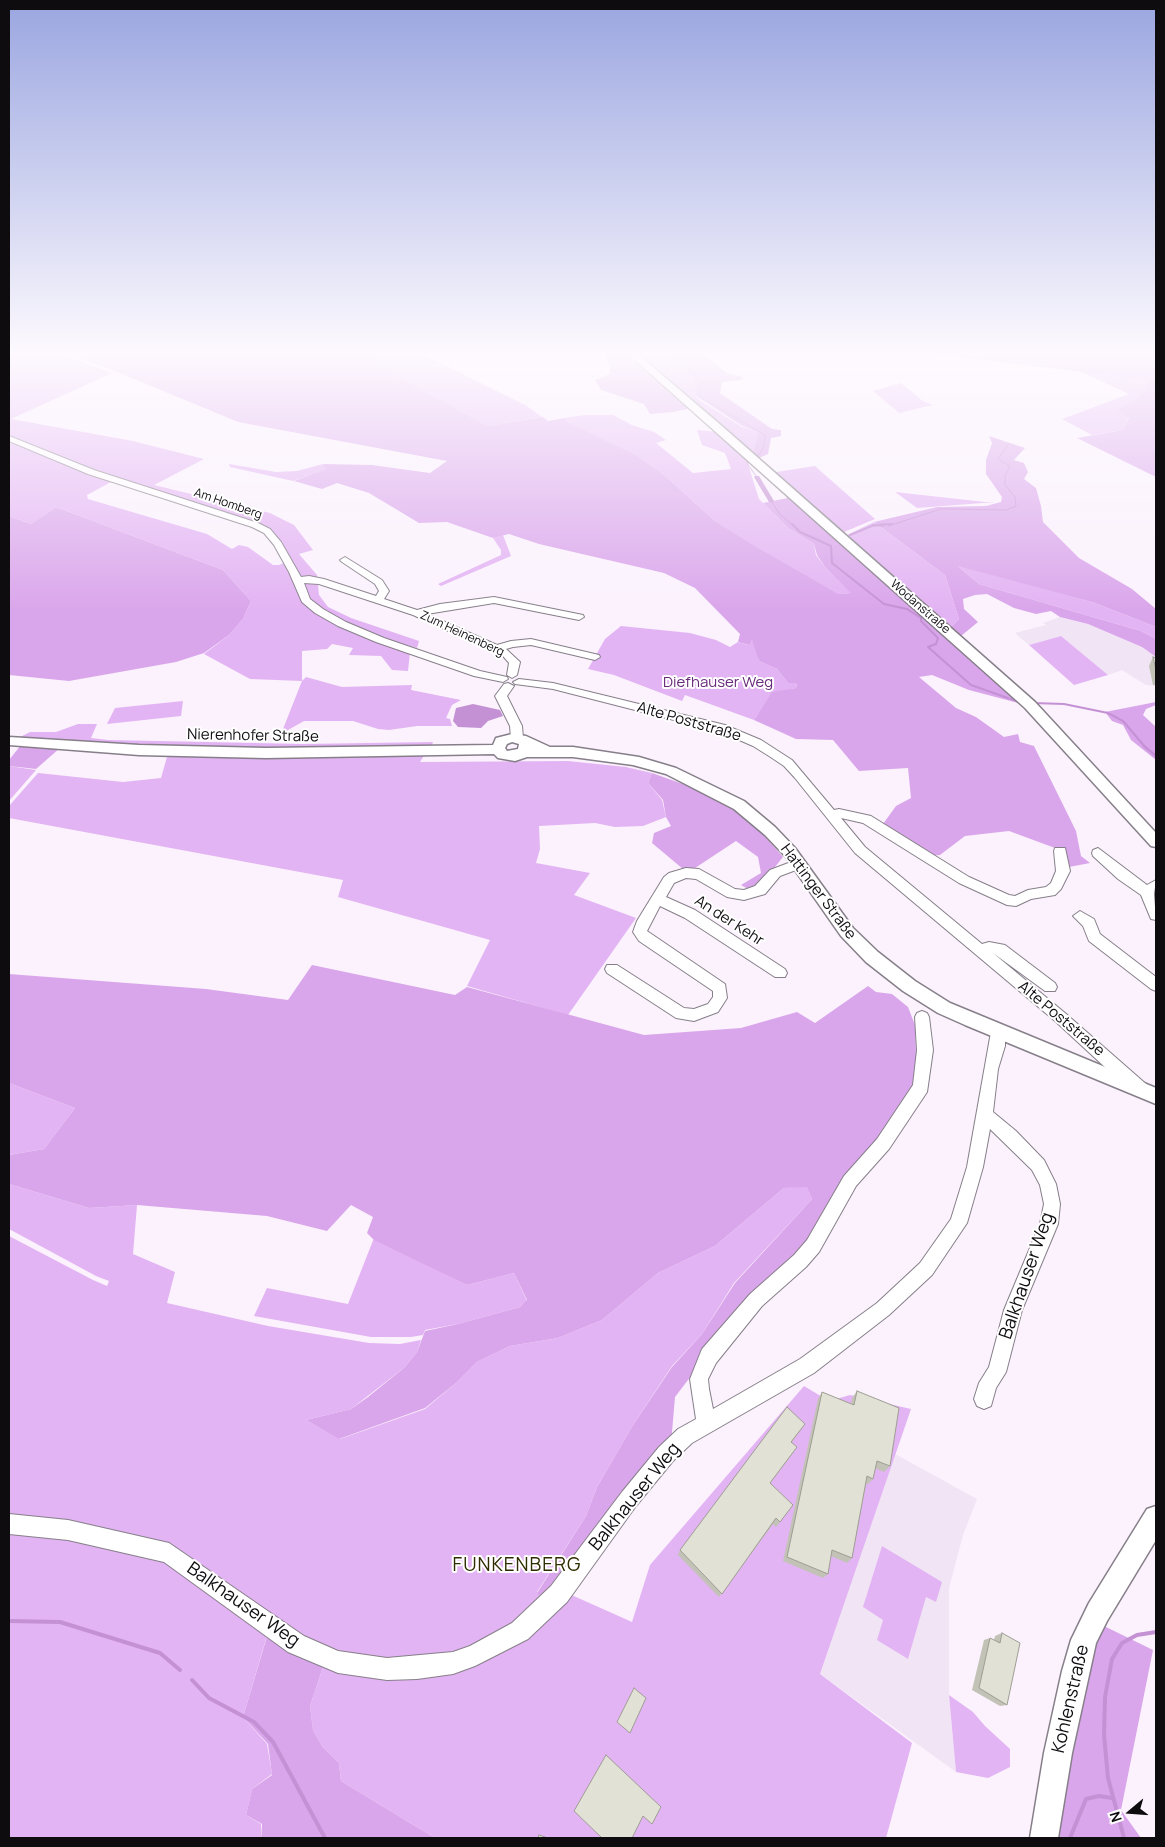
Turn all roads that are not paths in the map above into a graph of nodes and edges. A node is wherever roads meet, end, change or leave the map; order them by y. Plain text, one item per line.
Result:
1 (728, 437) edge
2 (9, 438) edge
3 (287, 559) joint
4 (345, 560) dead end
5 (297, 581) junction
6 (380, 599) junction
7 (417, 614) junction
8 (578, 617) dead end
9 (496, 649) junction
10 (595, 657) dead end
11 (511, 680) junction
12 (9, 740) edge
13 (515, 744) junction
14 (831, 815) junction
15 (1156, 842) edge
16 (1060, 851) dead end
17 (1098, 853) dead end
18 (799, 864) junction
19 (1152, 888) edge
20 (658, 899) junction
21 (1156, 915) edge
22 (1080, 916) dead end
23 (979, 950) junction
24 (612, 969) dead end
25 (780, 973) dead end
26 (1156, 985) edge
27 (1050, 987) dead end
28 (922, 1017) dead end
29 (998, 1032) junction
30 (1148, 1093) edge
31 (985, 1115) junction
32 (984, 1399) dead end
33 (707, 1424) junction
34 (1156, 1518) edge
35 (9, 1524) edge
36 (1044, 1838) edge

1 - 15 main road, Wodanstraße
2 - 3 street, Am Homberg
3 - 5 street, Alte Poststraße
4 - 6 street
5 - 6 street, Zum Heinenberg
5 - 11 street, Alte Poststraße
6 - 7 street, Zum Heinenberg
7 - 8 street
7 - 9 street, Zum Heinenberg
9 - 10 street
9 - 11 street, Zum Heinenberg
11 - 13 street, Zum Heinenberg
11 - 14 street, Alte Poststraße
12 - 13 main road, Nierenhofer Straße
13 - 18 main road, Hattinger Straße
14 - 16 street
14 - 23 street, Alte Poststraße
17 - 19 street
18 - 20 street, An der Kehr
18 - 29 main road, Hattinger Straße
19 - 21 street
20 - 24 street, An der Kehr
20 - 25 street, An der Kehr
22 - 26 street
23 - 27 street, Alte Poststraße
23 - 30 street, Alte Poststraße
28 - 33 street
29 - 30 main road, Hattinger Straße
29 - 31 street, Balkhauser Weg
31 - 32 street, Balkhauser Weg
31 - 33 street, Balkhauser Weg
33 - 35 street, Balkhauser Weg
34 - 36 main road, Kohlenstraße

